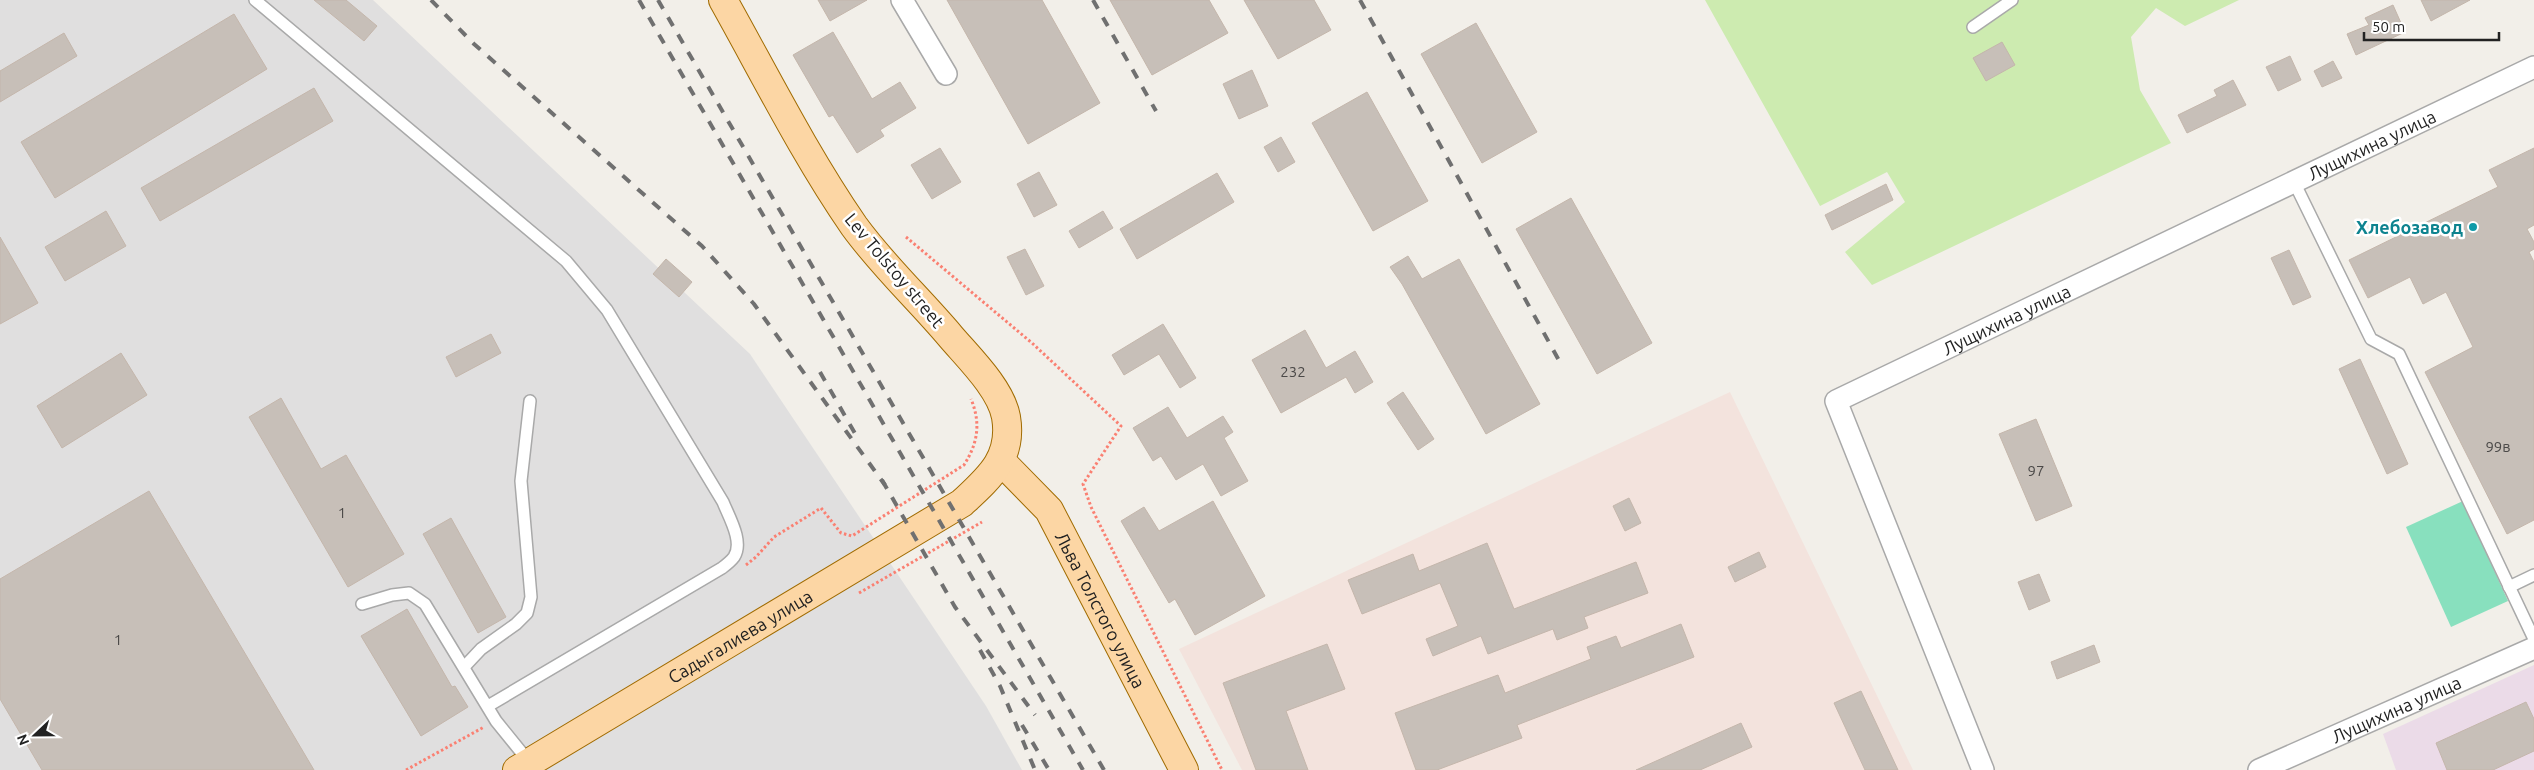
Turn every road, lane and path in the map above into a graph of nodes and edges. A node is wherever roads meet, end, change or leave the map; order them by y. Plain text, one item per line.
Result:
1 (254, 0) edge
2 (723, 0) edge
3 (902, 0) edge
4 (2012, 0) edge
5 (1973, 27) dead end
6 (2534, 67) edge
7 (946, 74) dead end
8 (2294, 182) junction
9 (906, 238) dead end
10 (969, 394) dead end
11 (530, 401) dead end
12 (1002, 461) junction
13 (821, 508) dead end
14 (2534, 575) edge
15 (2509, 587) junction
16 (362, 604) dead end
17 (2534, 639) edge
18 (2534, 648) edge
19 (465, 666) junction
20 (488, 706) junction
21 (523, 766) edge
22 (1184, 770) edge
23 (1222, 770) edge
24 (1983, 770) edge
25 (2259, 770) edge

1 - 20 lane
2 - 12 main road, Lev Tolstoy street
3 - 7 street
4 - 5 lane
6 - 8 street, Лущихина улица
8 - 15 lane
8 - 24 street, Лущихина улица
9 - 23 path
10 - 13 path
11 - 19 lane
12 - 21 main road, Садыгалиева улица
12 - 22 main road, Льва Толстого улица
14 - 15 lane
15 - 17 lane
16 - 19 lane
18 - 25 street, Лущихина улица
19 - 20 lane
20 - 21 lane

